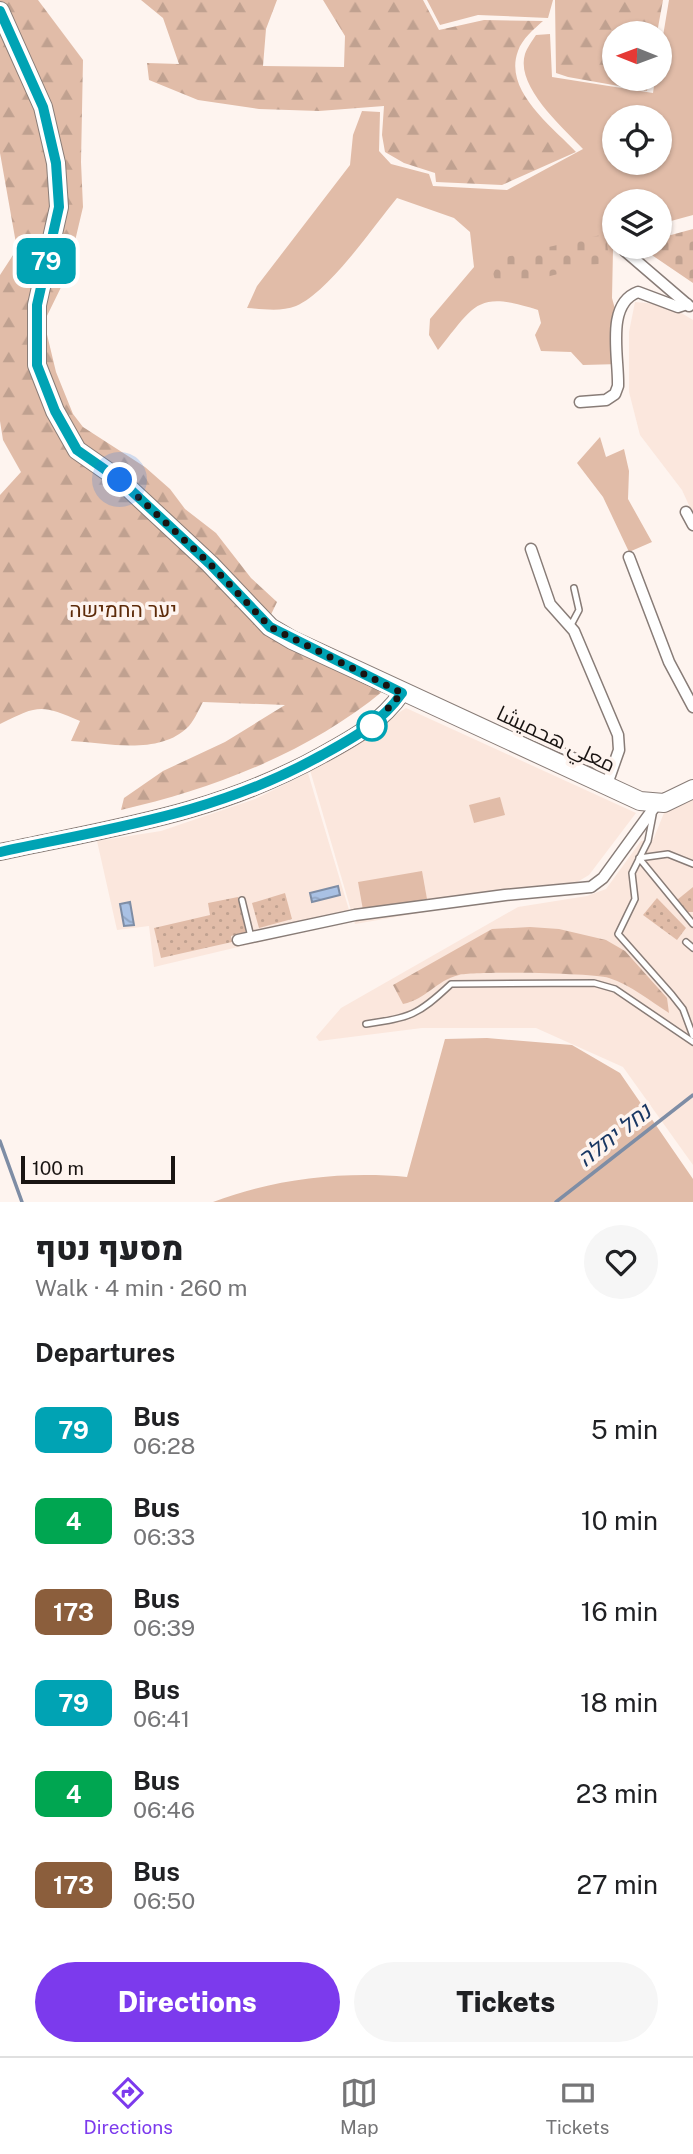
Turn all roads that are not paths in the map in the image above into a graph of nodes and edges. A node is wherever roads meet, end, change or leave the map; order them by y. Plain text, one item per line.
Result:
1 (0, 11) edge
2 (8, 43) edge
3 (634, 259) edge
4 (690, 306) edge
5 (580, 402) dead end
6 (686, 512) dead end
7 (693, 525) edge
8 (531, 549) dead end
9 (629, 557) dead end
10 (574, 588) dead end
11 (571, 625) junction
12 (402, 693) junction
13 (693, 707) edge
14 (517, 730) dead end
15 (609, 780) junction
16 (693, 789) edge
17 (656, 805) junction
18 (0, 852) edge
19 (639, 858) junction
20 (693, 864) edge
21 (242, 900) dead end
22 (692, 921) edge
23 (251, 937) junction
24 (238, 940) dead end
25 (686, 942) dead end
26 (693, 948) edge
27 (683, 1009) junction
28 (693, 1019) edge
29 (366, 1024) dead end
30 (693, 1036) edge
31 (693, 1042) edge

1 - 2 main road, معلي هحميشا
2 - 12 main road, معلي هحميشا
3 - 4 street
4 - 5 street
6 - 7 street
8 - 11 street
9 - 13 street
10 - 11 lane
11 - 15 street
12 - 15 main road, معلي هحميشا
12 - 18 main road
14 - 15 lane
15 - 17 main road, معلي هحميشا
16 - 17 main road
17 - 19 lane
17 - 23 street
19 - 20 lane
19 - 22 lane
19 - 27 lane
21 - 23 lane
23 - 24 street
25 - 26 lane
27 - 28 lane
27 - 30 lane
29 - 31 lane

